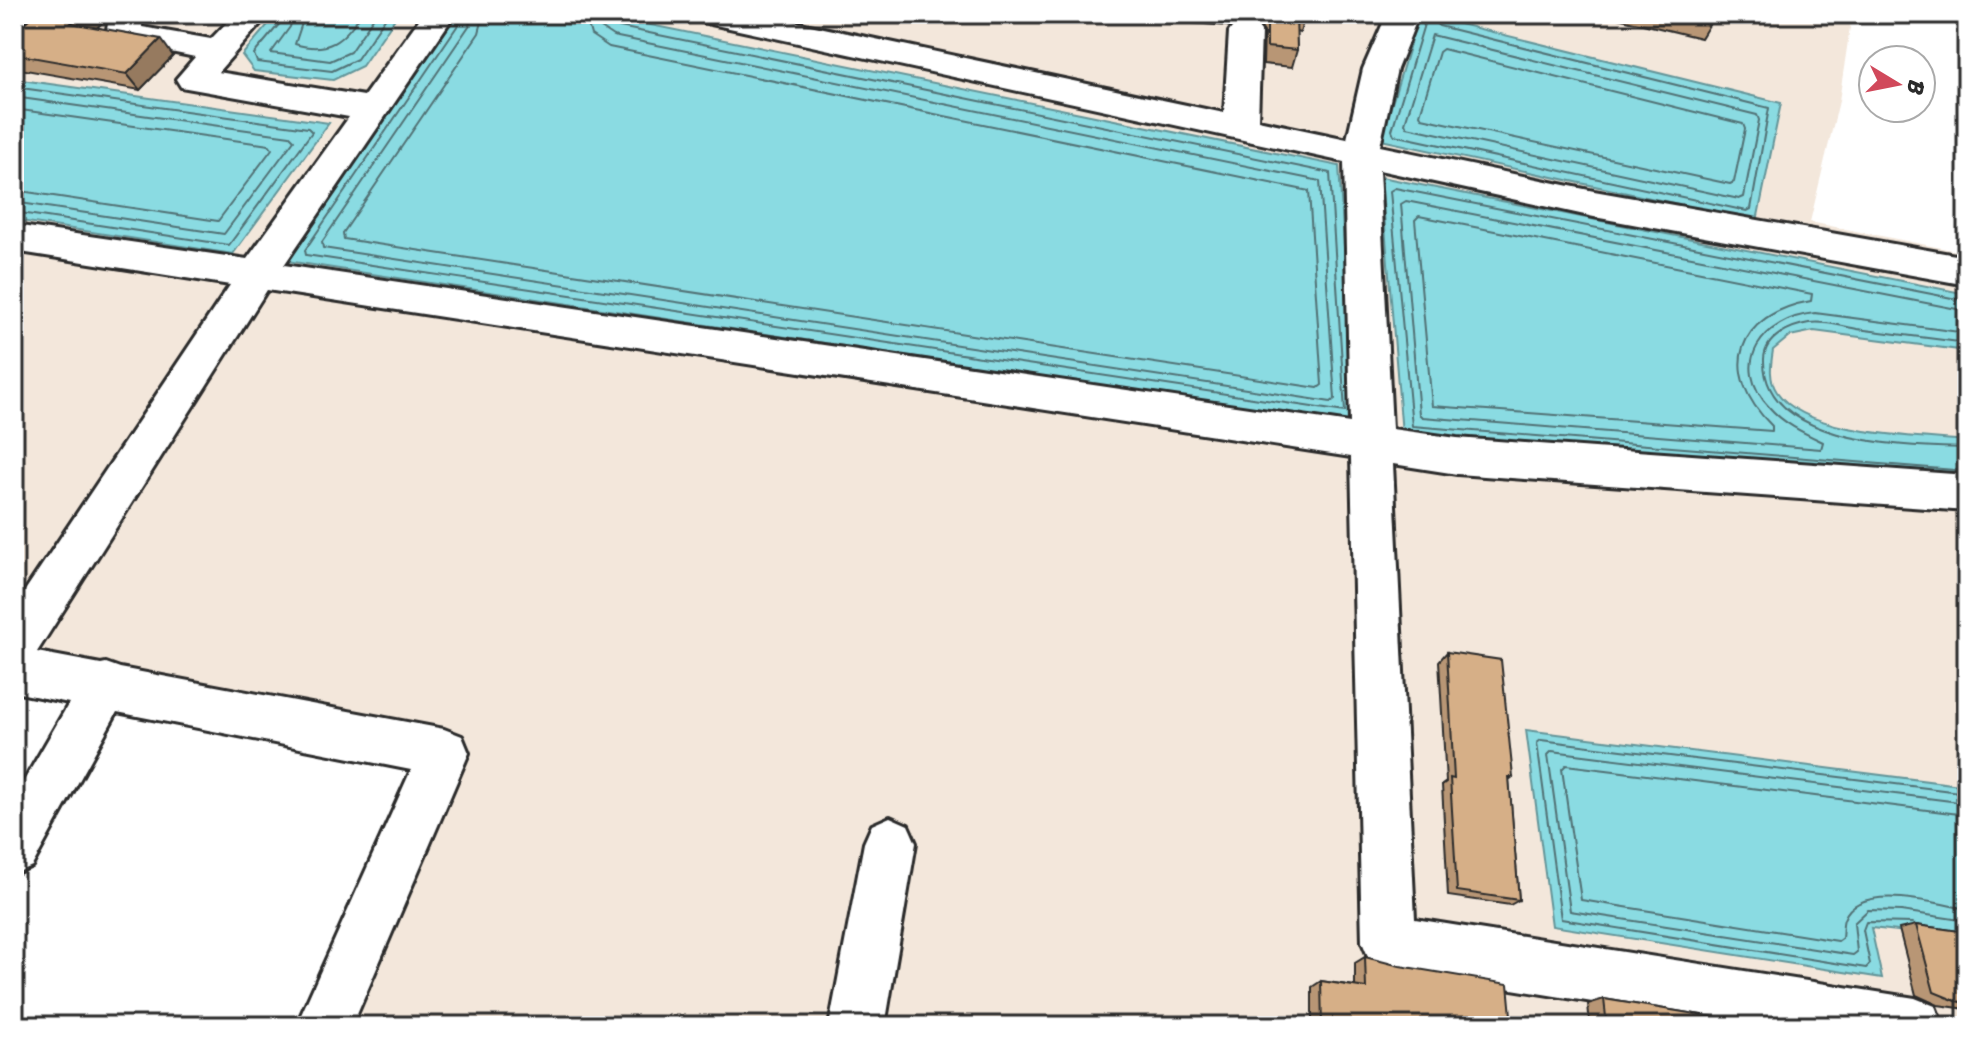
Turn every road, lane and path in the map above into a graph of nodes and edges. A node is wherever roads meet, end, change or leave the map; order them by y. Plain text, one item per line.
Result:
1 (126, 14) edge
2 (253, 14) edge
3 (439, 14) edge
4 (711, 14) edge
5 (1403, 14) edge
6 (844, 27) edge
7 (1245, 32) dead end
8 (219, 51) junction
9 (371, 109) junction
10 (1240, 130) junction
11 (1361, 153) junction
12 (14, 238) edge
13 (1967, 271) edge
14 (256, 276) junction
15 (1374, 444) junction
16 (1967, 493) edge
17 (14, 647) edge
18 (14, 670) edge
19 (106, 685) junction
20 (890, 843) dead end
21 (14, 848) edge
22 (324, 1026) edge
23 (857, 1026) edge
24 (1915, 1026) edge

1 - 8 street
2 - 8 street
3 - 9 street
4 - 6 street
5 - 11 street
6 - 10 street
7 - 10 street
8 - 9 street
9 - 14 street
10 - 11 street
11 - 13 street
11 - 15 street
12 - 14 street
14 - 15 street
14 - 17 street
15 - 16 street
15 - 24 street
18 - 19 street
19 - 21 street
19 - 22 street
20 - 23 street

